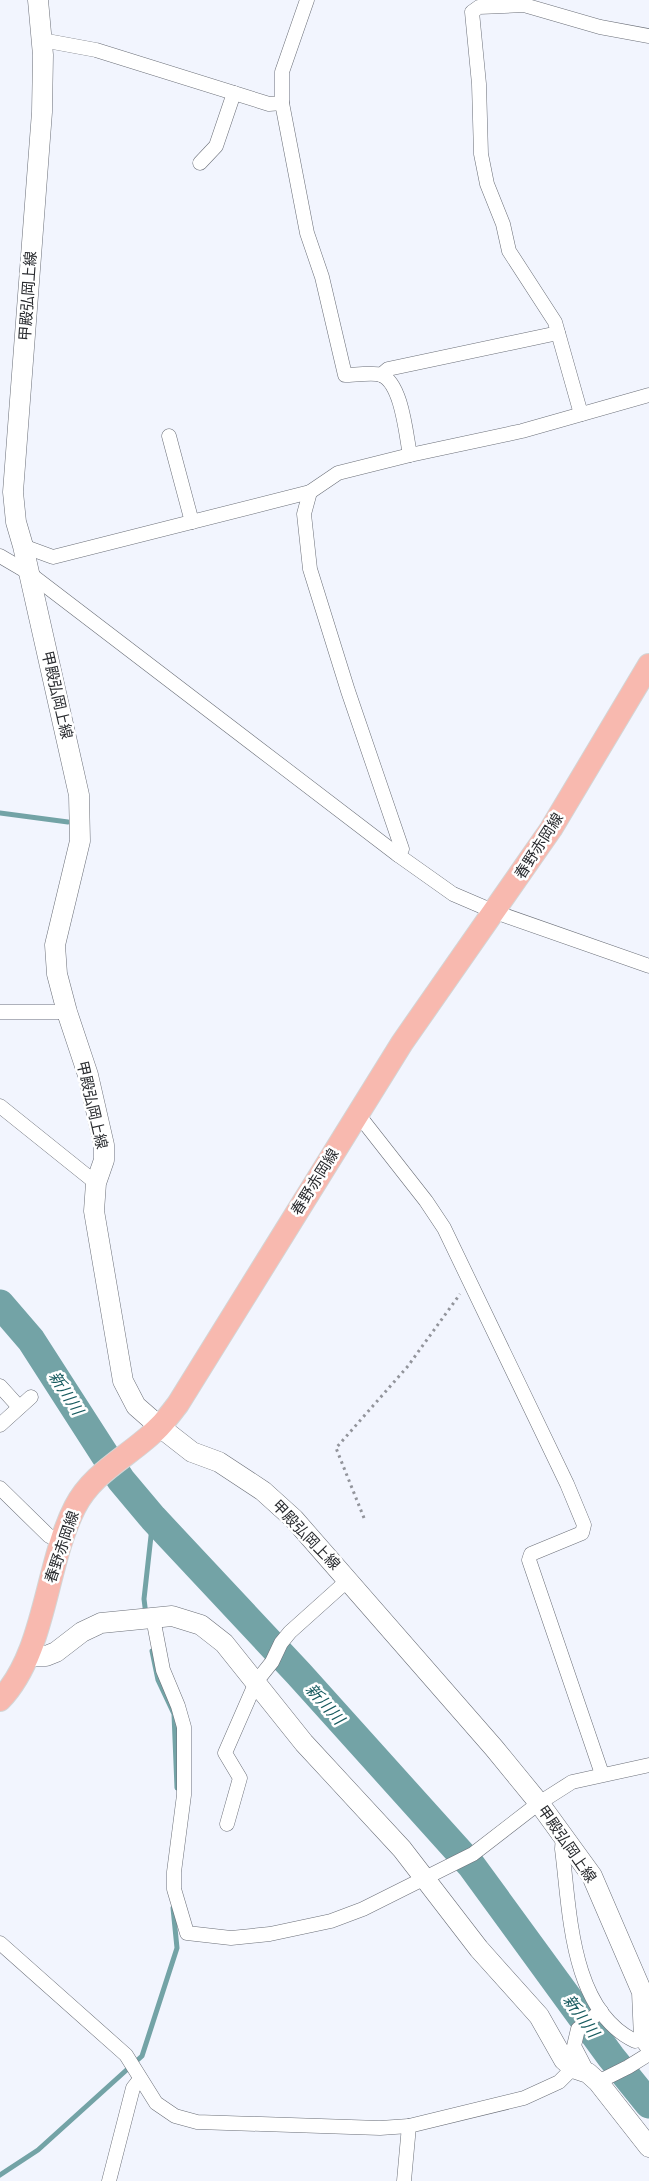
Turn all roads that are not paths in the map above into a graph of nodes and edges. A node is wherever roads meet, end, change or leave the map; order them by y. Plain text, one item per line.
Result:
1 (38, 0) edge
2 (307, 0) edge
3 (649, 36) edge
4 (42, 40) junction
5 (234, 92) junction
6 (282, 104) junction
7 (200, 163) dead end
8 (558, 333) junction
9 (381, 375) junction
10 (649, 395) edge
11 (581, 414) junction
12 (169, 436) dead end
13 (410, 455) junction
14 (310, 492) junction
15 (192, 522) junction
16 (23, 546) junction
17 (0, 556) edge
18 (29, 573) junction
19 (649, 665) edge
20 (398, 855) junction
21 (495, 912) junction
22 (649, 966) edge
23 (0, 1012) edge
24 (67, 1012) junction
25 (0, 1106) edge
26 (357, 1113) junction
27 (96, 1183) junction
28 (0, 1386) edge
29 (31, 1397) dead end
30 (19, 1407) junction
31 (0, 1425) edge
32 (160, 1427) junction
33 (0, 1488) edge
34 (62, 1540) junction
35 (348, 1580) junction
36 (147, 1619) junction
37 (29, 1656) junction
38 (256, 1682) junction
39 (0, 1700) edge
40 (649, 1765) edge
41 (602, 1774) junction
42 (539, 1803) junction
43 (227, 1824) dead end
44 (563, 1835) junction
45 (423, 1879) junction
46 (0, 1943) edge
47 (601, 2011) junction
48 (647, 2046) edge
49 (586, 2074) junction
50 (139, 2076) junction
51 (409, 2126) junction
52 (649, 2148) edge
53 (109, 2181) edge
54 (404, 2181) edge

1 - 4 main road, 甲殿弘岡上線
2 - 6 street
3 - 8 street
4 - 5 street
4 - 16 main road, 甲殿弘岡上線
5 - 6 street
5 - 7 street
6 - 9 street
8 - 9 street
8 - 11 street
9 - 13 street
10 - 11 street
11 - 13 street
12 - 15 street
13 - 14 street
14 - 15 street
14 - 20 street
15 - 16 street
16 - 18 main road, 甲殿弘岡上線
17 - 18 street
18 - 20 street
18 - 24 main road, 甲殿弘岡上線
19 - 21 main road, 春野赤岡線
20 - 21 street
21 - 22 street
21 - 26 main road, 春野赤岡線
23 - 24 street
24 - 27 main road, 甲殿弘岡上線
25 - 27 street
26 - 32 main road, 春野赤岡線
26 - 41 street
27 - 32 main road, 甲殿弘岡上線
28 - 30 street
29 - 30 street
30 - 31 street
32 - 34 main road, 春野赤岡線
32 - 35 main road, 甲殿弘岡上線
33 - 34 street
34 - 37 main road, 春野赤岡線
35 - 38 street
35 - 42 main road, 甲殿弘岡上線
36 - 37 main road
36 - 38 main road
36 - 45 street
37 - 39 main road, 春野赤岡線
38 - 43 street
38 - 45 main road
40 - 41 street
41 - 42 street
42 - 44 main road, 甲殿弘岡上線
42 - 45 street
44 - 47 street
44 - 48 main road, 甲殿弘岡上線
45 - 49 main road
46 - 50 street
47 - 48 street
47 - 49 street
48 - 49 street
49 - 51 street
49 - 52 main road
50 - 51 street
50 - 53 street
51 - 54 street

